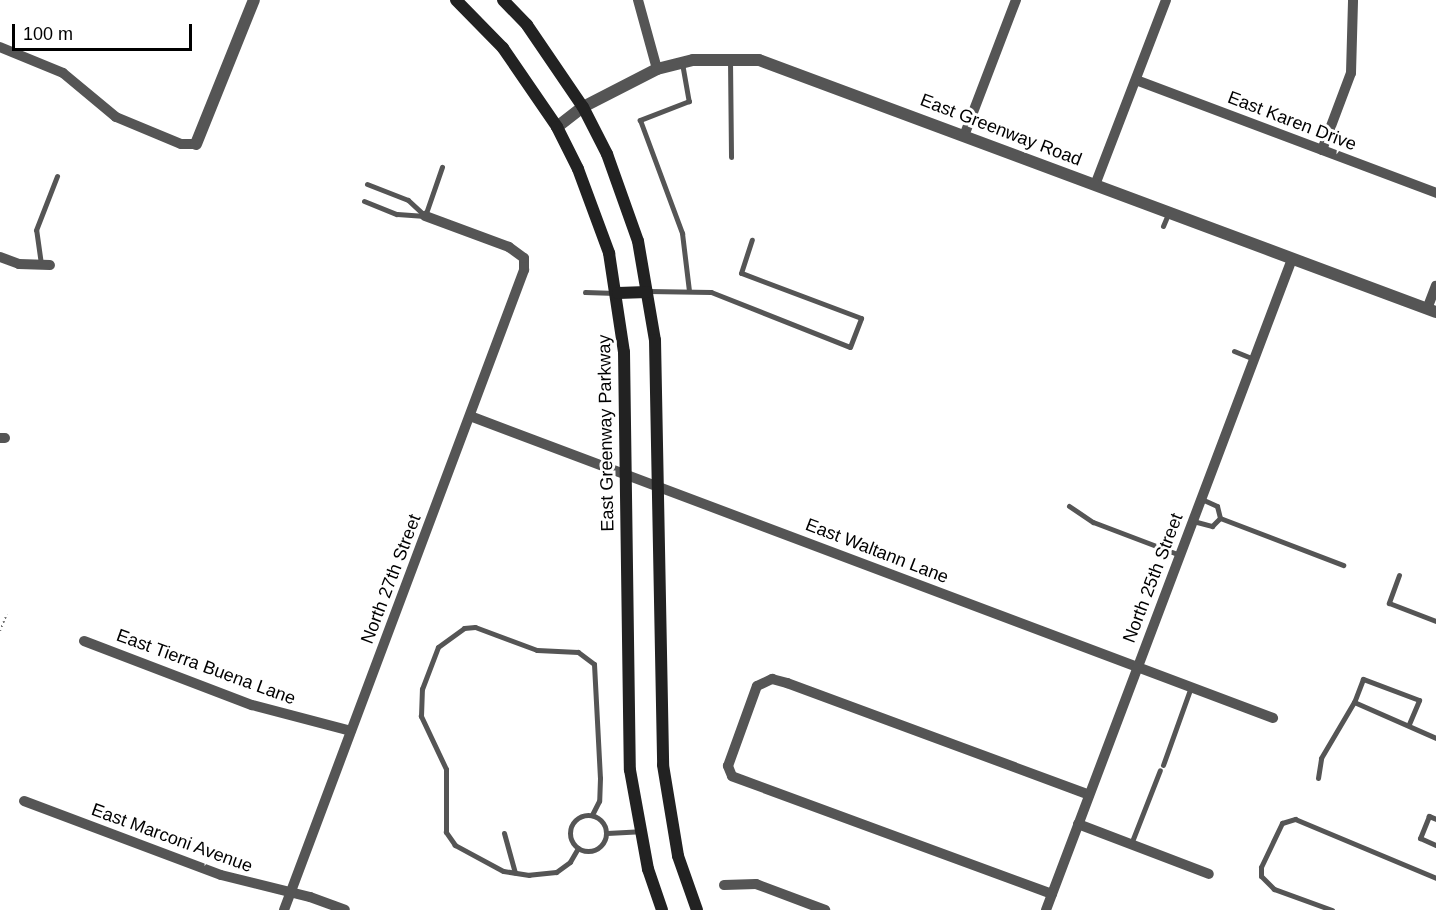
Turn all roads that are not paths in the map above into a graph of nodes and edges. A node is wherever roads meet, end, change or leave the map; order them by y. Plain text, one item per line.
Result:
1 (254, 0) edge
2 (456, 0) edge
3 (503, 0) edge
4 (639, 0) edge
5 (1016, 0) edge
6 (1166, 0) edge
7 (1353, 0) edge
8 (0, 47) edge
9 (730, 58) junction
10 (681, 63) junction
11 (657, 69) junction
12 (1136, 80) junction
13 (583, 107) junction
14 (556, 127) junction
15 (964, 136) junction
16 (196, 144) joint
17 (1322, 150) junction
18 (731, 157) dead end
19 (442, 167) dead end
20 (57, 176) dead end
21 (367, 184) dead end
22 (1095, 185) junction
23 (1436, 193) edge
24 (364, 201) dead end
25 (1168, 212) junction
26 (424, 216) junction
27 (1163, 226) dead end
28 (752, 240) dead end
29 (0, 257) edge
30 (1292, 258) junction
31 (45, 264) joint
32 (1436, 286) edge
33 (647, 291) junction
34 (689, 291) junction
35 (585, 292) dead end
36 (618, 293) junction
37 (1432, 311) edge
38 (1234, 351) dead end
39 (1254, 359) junction
40 (470, 416) junction
41 (625, 474) junction
42 (658, 487) junction
43 (1201, 499) junction
44 (1069, 506) dead end
45 (1220, 518) junction
46 (1192, 521) junction
47 (1180, 555) junction
48 (1343, 565) dead end
49 (1399, 575) dead end
50 (1436, 621) edge
51 (84, 640) dead end
52 (1138, 666) junction
53 (1191, 687) junction
54 (1354, 702) junction
55 (1273, 718) dead end
56 (1409, 724) junction
57 (351, 731) junction
58 (1436, 738) edge
59 (1318, 778) dead end
60 (1089, 795) junction
61 (24, 801) dead end
62 (592, 815) junction
63 (1436, 819) edge
64 (1078, 824) junction
65 (640, 831) junction
66 (504, 832) dead end
67 (607, 833) junction
68 (1131, 844) junction
69 (1436, 845) edge
70 (578, 848) junction
71 (515, 873) junction
72 (1209, 874) dead end
73 (1436, 879) edge
74 (724, 885) dead end
75 (290, 892) junction
76 (1052, 894) junction
77 (284, 910) edge
78 (345, 910) edge
79 (662, 910) edge
80 (697, 910) edge
81 (825, 910) edge
82 (1046, 910) edge
83 (1332, 910) edge

1 - 16 street
2 - 14 main road, East Greenway Parkway
3 - 13 main road
4 - 11 street
5 - 15 street
6 - 12 street
7 - 17 street
8 - 16 street
9 - 10 street, East Greenway Road
9 - 15 street, East Greenway Road
9 - 18 lane
10 - 11 street, East Greenway Road
10 - 34 lane
11 - 13 street, East Greenway Road
12 - 17 street, East Karen Drive
12 - 22 street
13 - 14 street, East Greenway Road
13 - 33 main road
14 - 36 main road, East Greenway Parkway
15 - 22 street, East Greenway Road
17 - 23 street, East Karen Drive
19 - 26 lane
20 - 31 lane
21 - 26 lane
22 - 25 street, East Greenway Road
24 - 26 lane
25 - 27 lane
25 - 30 street, East Greenway Road
26 - 40 street, North 27th Street
28 - 34 lane
29 - 31 street
30 - 37 street, East Greenway Road
30 - 39 street, North 25th Street
32 - 37 street
33 - 34 lane
33 - 36 main road
33 - 42 main road
35 - 36 lane
36 - 41 main road, East Greenway Parkway
38 - 39 lane
39 - 43 street, North 25th Street
40 - 41 street, East Waltann Lane
40 - 57 street, North 27th Street
41 - 42 street, East Waltann Lane
41 - 65 main road, East Greenway Parkway
42 - 52 street, East Waltann Lane
42 - 80 main road
43 - 45 lane
43 - 46 street, North 25th Street
44 - 47 lane
45 - 46 lane
45 - 48 lane
46 - 47 street, North 25th Street
47 - 52 street, North 25th Street
49 - 50 lane
51 - 57 street, East Tierra Buena Lane
52 - 53 street, East Waltann Lane
52 - 60 street, North 25th Street
53 - 55 street, East Waltann Lane
53 - 68 lane
54 - 56 lane
54 - 56 lane
54 - 59 lane
56 - 58 lane
57 - 75 street, North 27th Street
60 - 64 street, North 25th Street
60 - 76 street
61 - 75 street, East Marconi Avenue
62 - 67 lane
62 - 70 lane
62 - 71 lane
63 - 69 lane
64 - 68 street
64 - 76 street, North 25th Street
65 - 67 lane
65 - 79 main road, East Greenway Parkway
66 - 71 lane
67 - 70 lane
68 - 72 street
70 - 71 lane
73 - 83 lane
74 - 81 street
75 - 77 street, North 27th Street
75 - 78 street, East Marconi Avenue
76 - 82 street, North 25th Street

